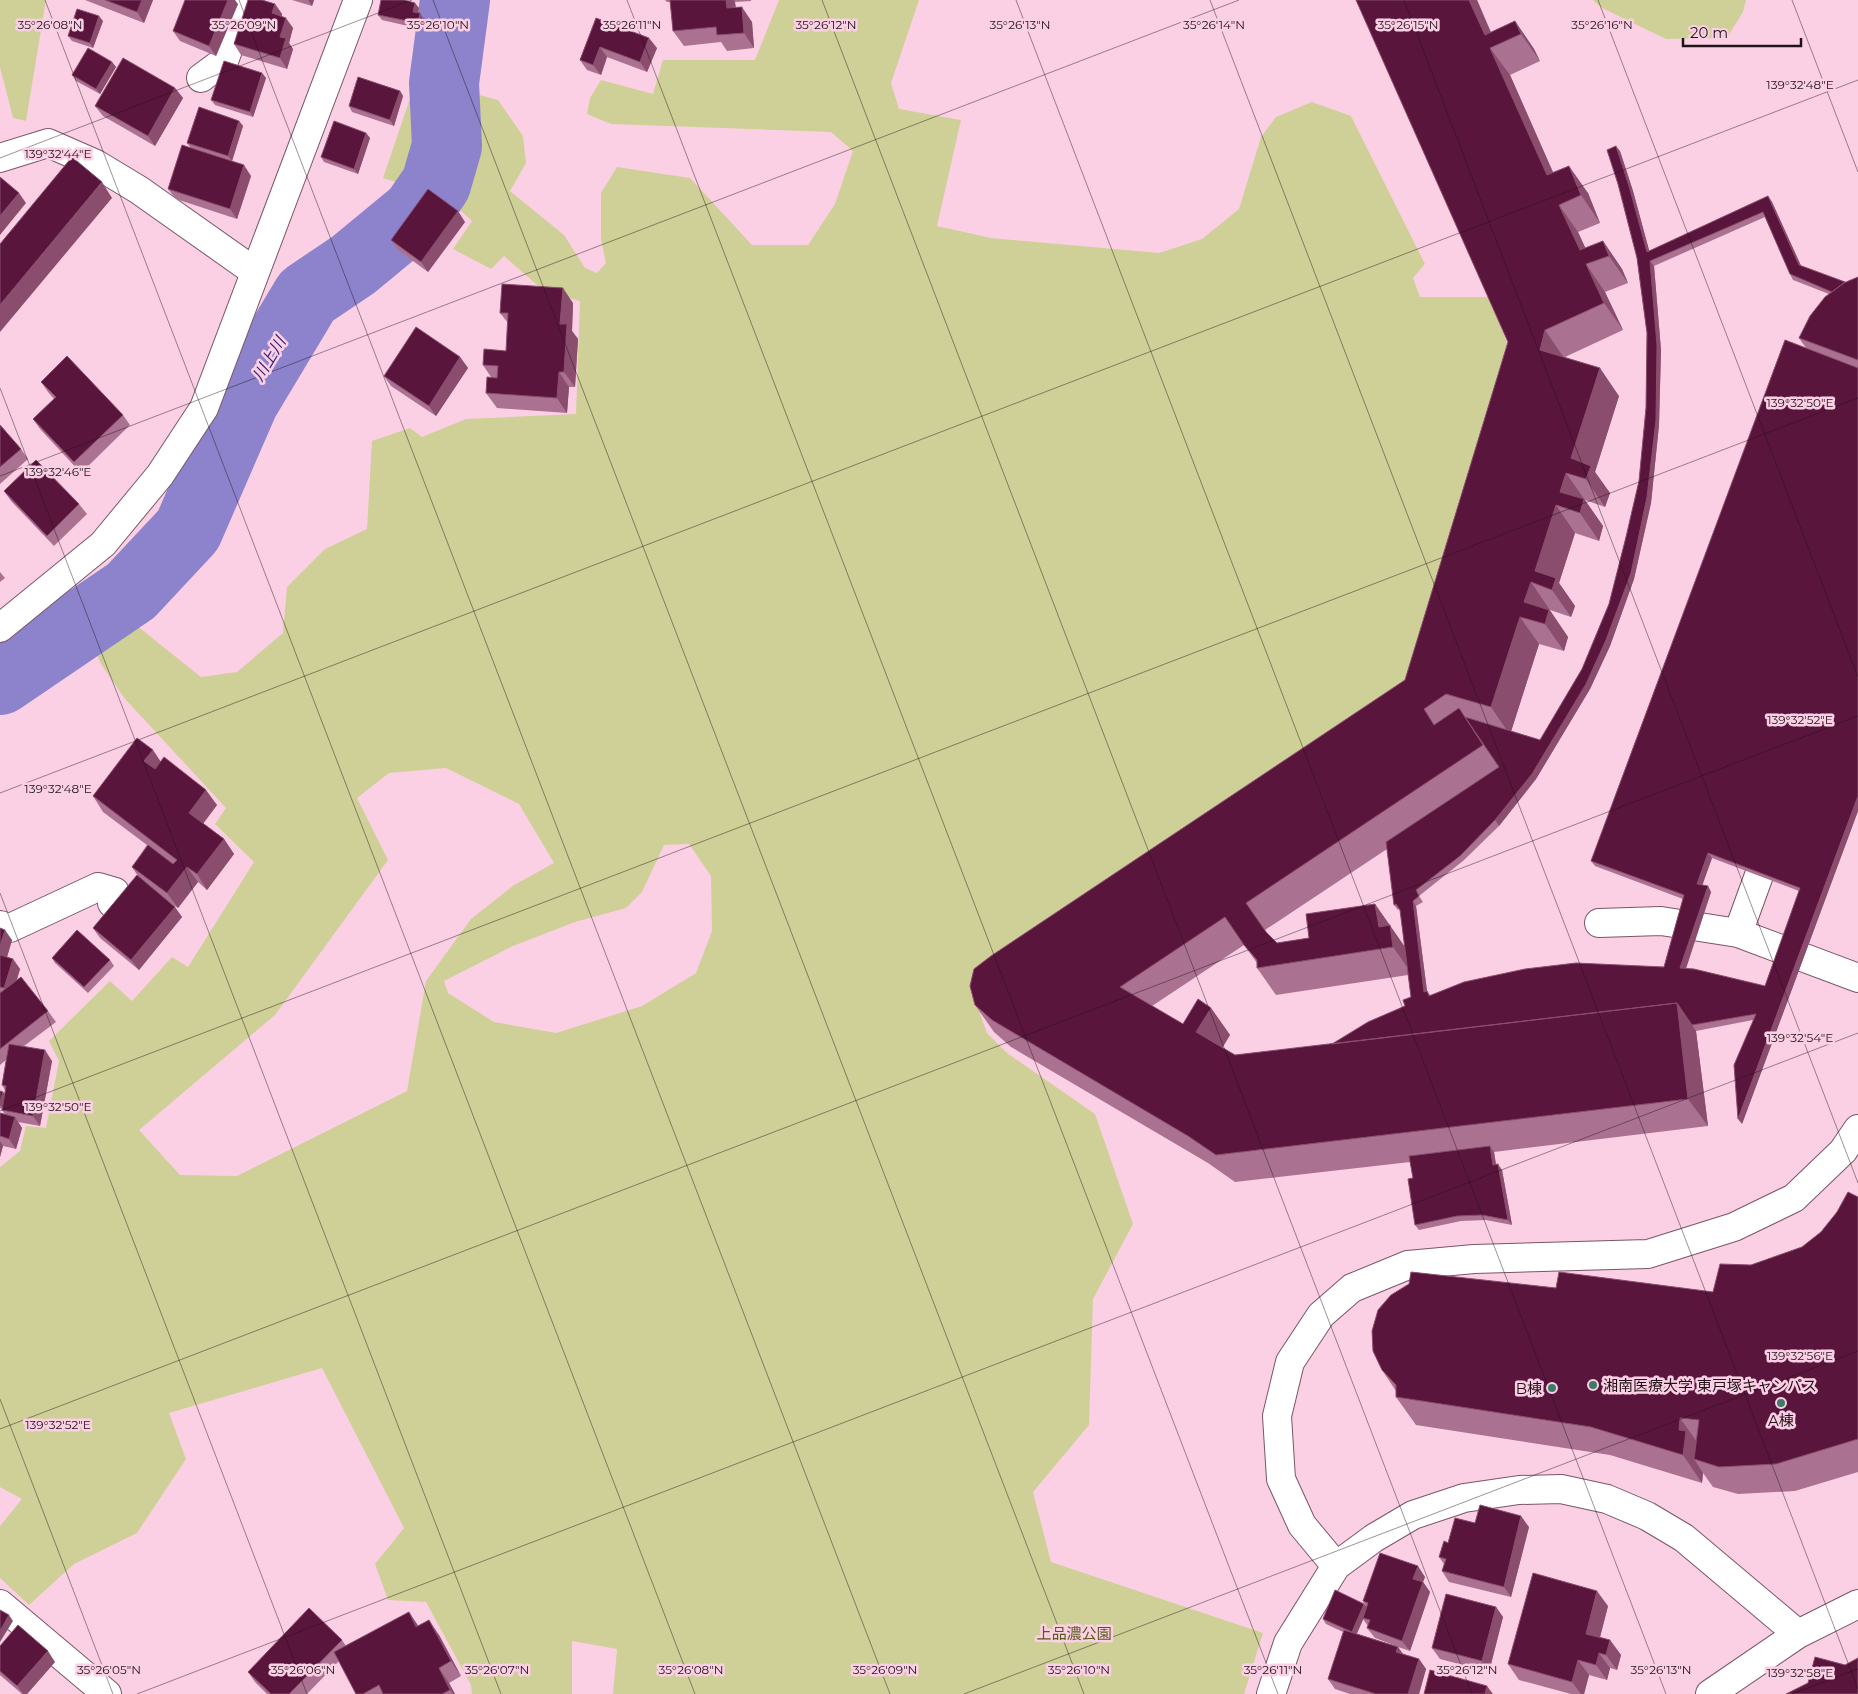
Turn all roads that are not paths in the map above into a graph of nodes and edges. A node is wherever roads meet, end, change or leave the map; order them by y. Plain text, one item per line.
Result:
1 (246, 0) edge
2 (358, 0) edge
3 (200, 78) dead end
4 (0, 158) edge
5 (255, 272) junction
6 (0, 628) edge
7 (1766, 856) edge
8 (112, 902) edge
9 (1599, 923) dead end
10 (0, 925) edge
11 (1738, 933) junction
12 (1858, 978) edge
13 (1858, 1129) edge
14 (1336, 1566) junction
15 (0, 1604) edge
16 (1858, 1604) edge
17 (1798, 1634) junction
18 (107, 1694) edge
19 (1271, 1694) edge
20 (1710, 1694) edge

1 - 3 street
2 - 5 street
4 - 5 street
5 - 6 street
7 - 11 street
8 - 10 street
9 - 11 street
11 - 12 street
13 - 14 street
14 - 17 street
14 - 19 street
15 - 18 street
16 - 17 street
17 - 20 street

